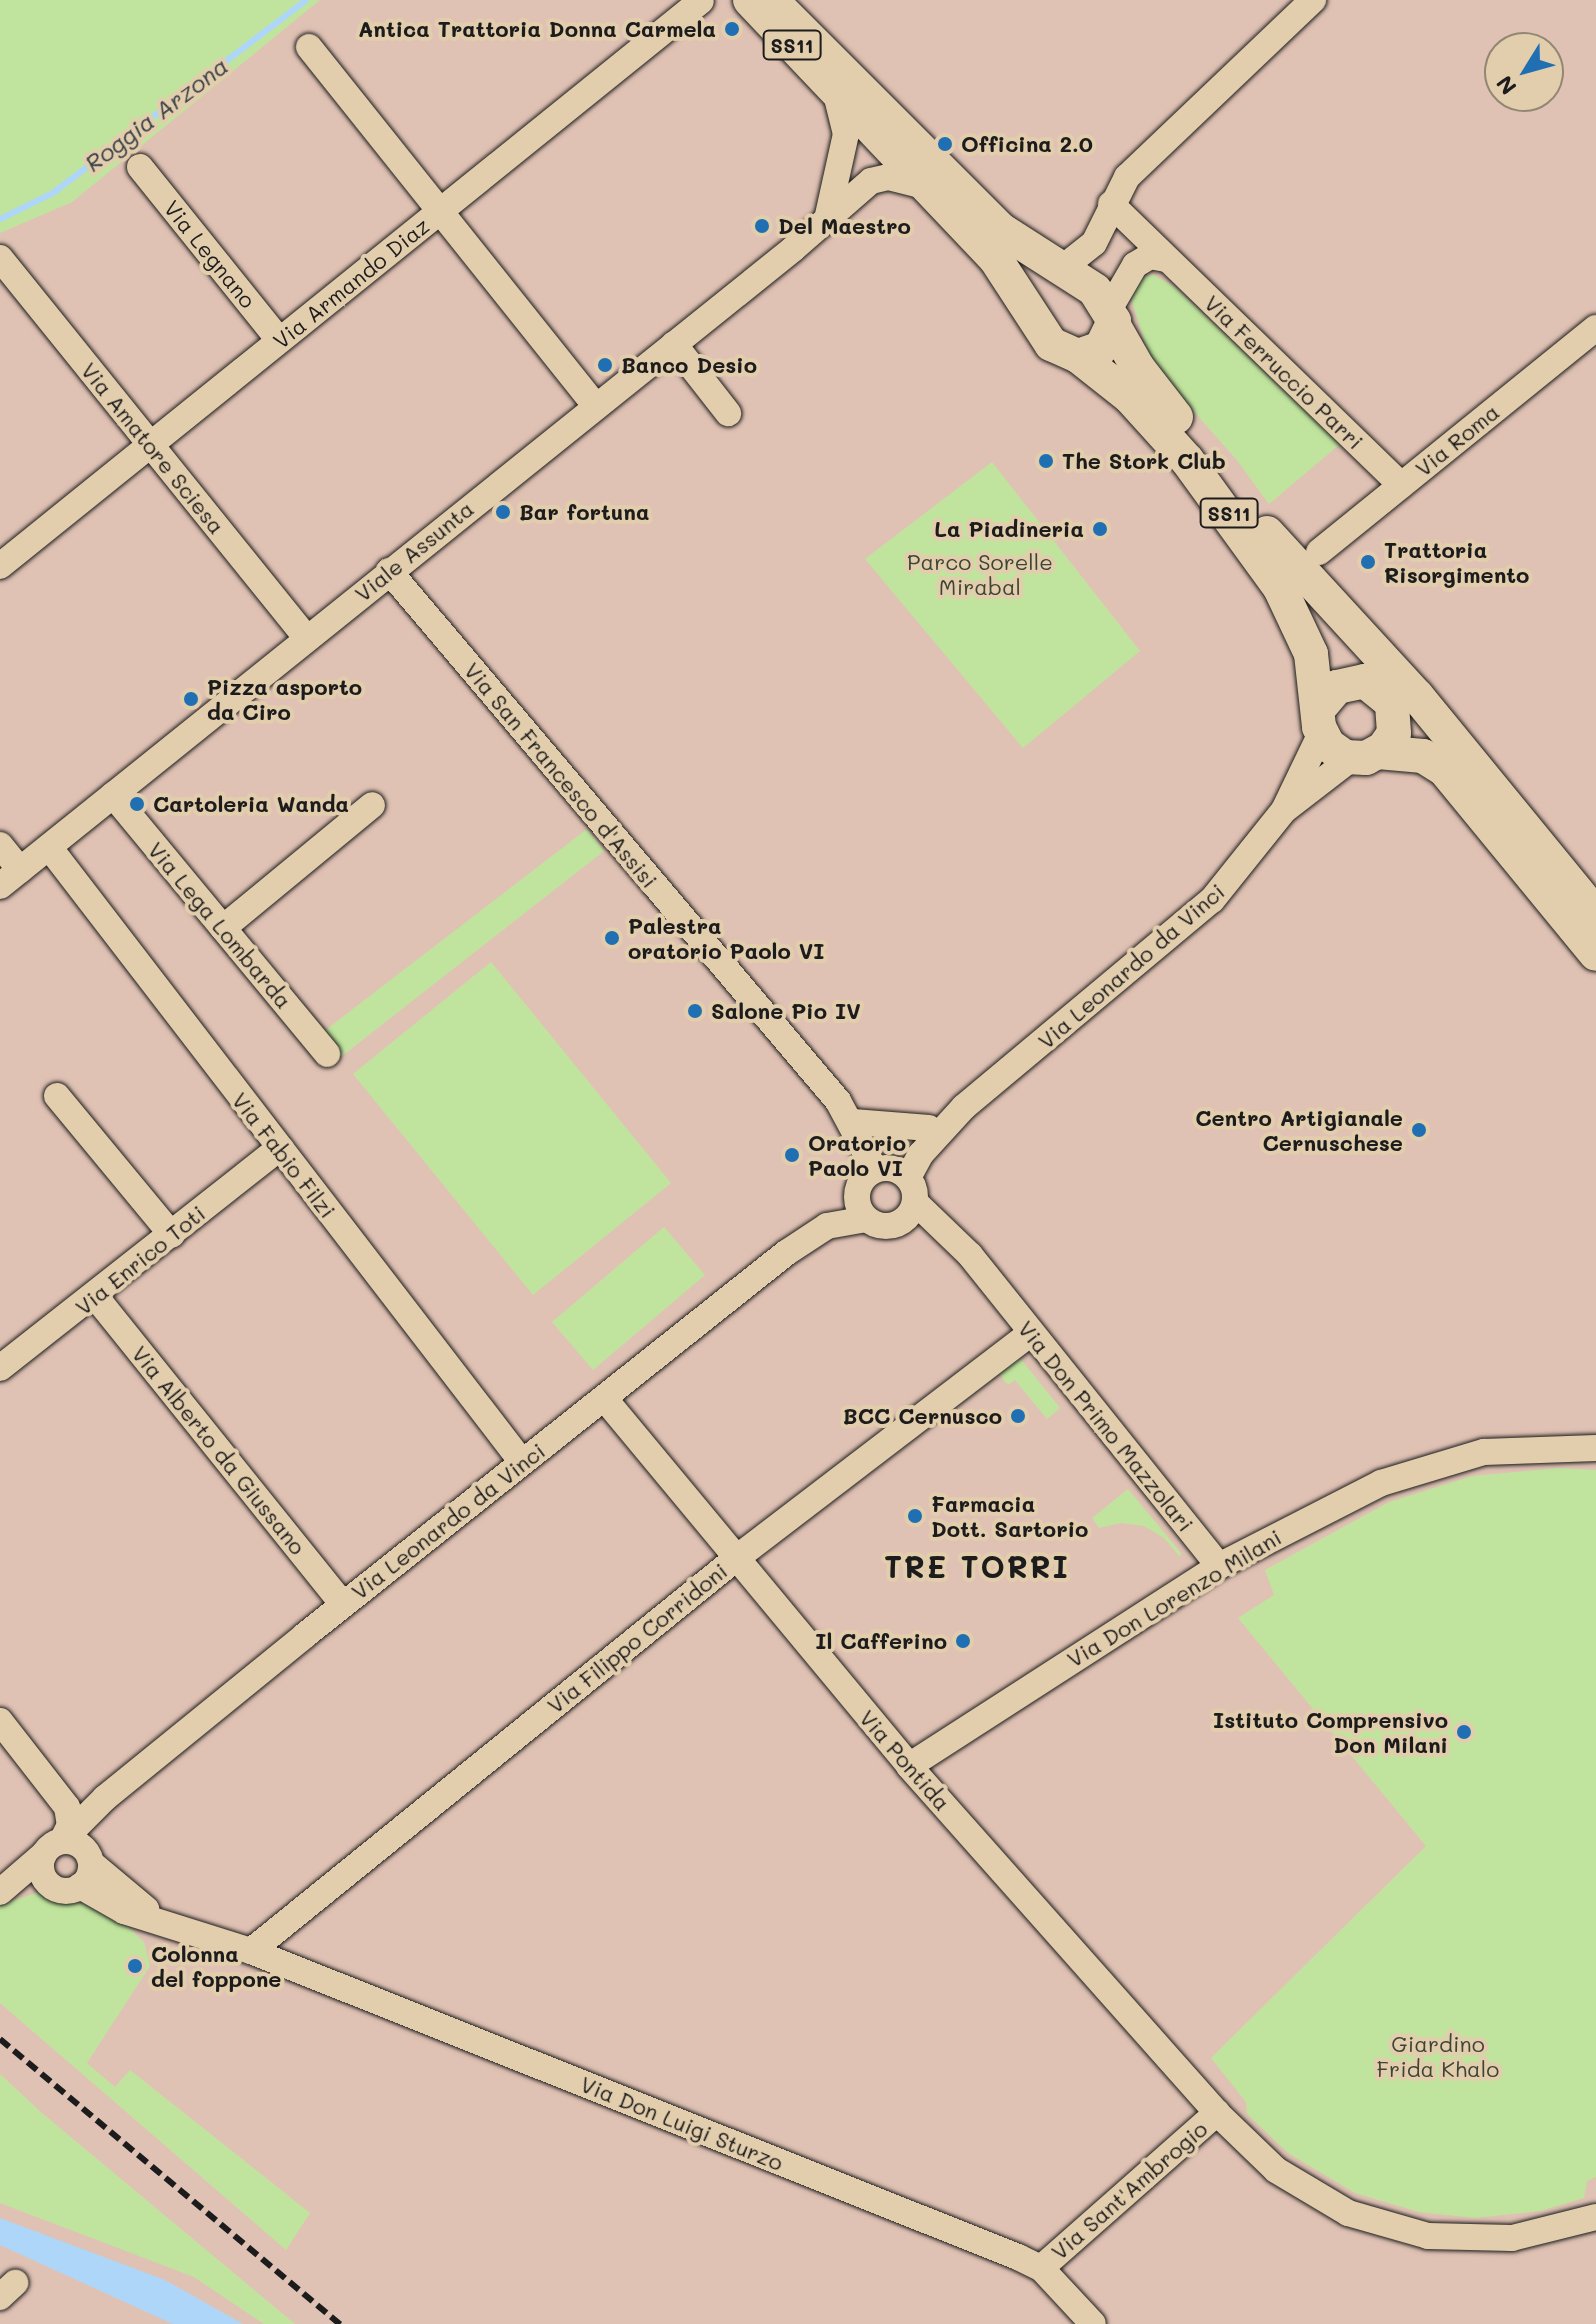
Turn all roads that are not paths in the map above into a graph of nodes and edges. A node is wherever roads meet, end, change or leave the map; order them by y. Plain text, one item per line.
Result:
1 (750, 0) edge
2 (771, 0) edge
3 (1313, 0) edge
4 (701, 1) edge
5 (309, 47) dead end
6 (834, 89) junction
7 (140, 167) dead end
8 (928, 187) junction
9 (1111, 204) junction
10 (439, 212) junction
11 (828, 215) junction
12 (0, 258) edge
13 (1166, 259) junction
14 (1060, 270) junction
15 (1030, 304) junction
16 (1112, 317) junction
17 (1596, 328) edge
18 (279, 340) junction
19 (674, 344) junction
20 (1078, 356) junction
21 (596, 407) junction
22 (728, 413) dead end
23 (150, 444) junction
24 (1401, 485) junction
25 (1267, 533) junction
26 (1319, 552) dead end
27 (0, 566) edge
28 (389, 571) junction
29 (307, 638) junction
30 (1384, 697) junction
31 (1320, 720) junction
32 (1365, 755) junction
33 (113, 795) junction
34 (372, 805) dead end
35 (1507, 806) junction
36 (1284, 810) junction
37 (0, 845) edge
38 (49, 847) junction
39 (10, 878) edge
40 (1596, 915) edge
41 (223, 928) junction
42 (1596, 954) edge
43 (327, 1054) dead end
44 (57, 1096) dead end
45 (964, 1107) junction
46 (853, 1122) junction
47 (929, 1128) junction
48 (278, 1149) junction
49 (872, 1175) junction
50 (908, 1201) junction
51 (866, 1219) junction
52 (172, 1235) junction
53 (804, 1240) junction
54 (100, 1292) junction
55 (1030, 1334) junction
56 (0, 1368) edge
57 (604, 1398) junction
58 (1596, 1448) edge
59 (522, 1462) junction
60 (734, 1560) junction
61 (1219, 1566) junction
62 (343, 1605) junction
63 (0, 1721) edge
64 (909, 1766) junction
65 (97, 1808) junction
66 (53, 1848) junction
67 (79, 1874) junction
68 (0, 1892) edge
69 (251, 1951) junction
70 (1217, 2113) junction
71 (1596, 2217) edge
72 (1041, 2268) junction
73 (1093, 2324) edge

1 - 6 main road, SS11
2 - 14 main road, SS11
3 - 9 street
4 - 10 street, Via Armando Diaz
5 - 10 street
6 - 8 main road, SS11
6 - 11 street
7 - 18 street, Via Legnano
8 - 11 street, Viale Assunta
8 - 15 main road, SS11
9 - 13 street, Via Ferruccio Parri
9 - 14 street
10 - 18 street, Via Armando Diaz
10 - 21 street
11 - 19 street, Viale Assunta
12 - 23 street, Via Amatore Sciesa
13 - 16 street
13 - 24 street, Via Ferruccio Parri
14 - 15 main road
14 - 16 main road, SS11
15 - 20 main road, SS11
16 - 20 main road
16 - 25 main road, SS11
17 - 24 street, Via Roma
18 - 23 street, Via Armando Diaz
19 - 21 street, Viale Assunta
19 - 22 street
20 - 31 main road, SS11
21 - 28 street, Viale Assunta
23 - 27 street, Via Armando Diaz
23 - 29 street, Via Amatore Sciesa
24 - 26 street, Via Roma
25 - 30 main road, SS11
25 - 35 main road, SS11
28 - 29 street, Viale Assunta
28 - 46 street, Via San Francesco d'Assisi
29 - 33 street, Viale Assunta
30 - 31 main road
30 - 32 main road
30 - 35 main road, SS11
31 - 32 main road
31 - 36 street, Via Leonardo da Vinci
32 - 36 street, Via Leonardo da Vinci
32 - 42 main road
33 - 38 street, Viale Assunta
33 - 41 street, Via Lega Lombarda
34 - 41 street
35 - 40 main road, SS11
36 - 45 street, Via Leonardo da Vinci
37 - 39 street
38 - 39 street, Viale Assunta
38 - 48 street, Via Fabio Filzi
41 - 43 street, Via Lega Lombarda
44 - 52 street
45 - 47 street, Via Leonardo da Vinci
45 - 50 street, Via Leonardo da Vinci
46 - 47 street
46 - 49 street, Via San Francesco d'Assisi
47 - 49 street, Via Leonardo da Vinci
48 - 52 street, Via Enrico Toti
48 - 59 street, Via Fabio Filzi
49 - 50 street
49 - 51 street, Via San Francesco d'Assisi
49 - 53 street, Via Leonardo da Vinci
50 - 51 street, Via Leonardo da Vinci
50 - 55 street, Via Don Primo Mazzolari
51 - 53 street, Via Leonardo da Vinci
52 - 54 street, Via Enrico Toti
53 - 57 street, Via Leonardo da Vinci
54 - 56 street, Via Enrico Toti
54 - 62 street, Via Alberto da Giussano
55 - 60 street, Via Filippo Corridoni
55 - 61 street, Via Don Primo Mazzolari
57 - 59 street, Via Leonardo da Vinci
57 - 60 street, Via Pontida
58 - 61 street, Via Don Lorenzo Milani
59 - 62 street, Via Leonardo da Vinci
60 - 64 street, Via Pontida
60 - 69 street, Via Filippo Corridoni
61 - 64 street, Via Don Lorenzo Milani
62 - 65 street, Via Leonardo da Vinci
63 - 66 street
64 - 70 street, Via Pontida
65 - 66 street, Via Leonardo da Vinci
65 - 67 street
66 - 67 street, Via Don Luigi Sturzo
66 - 67 street
66 - 68 street, Via Leonardo da Vinci
67 - 68 street, Via Leonardo da Vinci
67 - 69 street, Via Don Luigi Sturzo
69 - 72 street, Via Don Luigi Sturzo
70 - 71 street
70 - 72 street, Via Sant'Ambrogio
72 - 73 street, Via Don Luigi Sturzo

